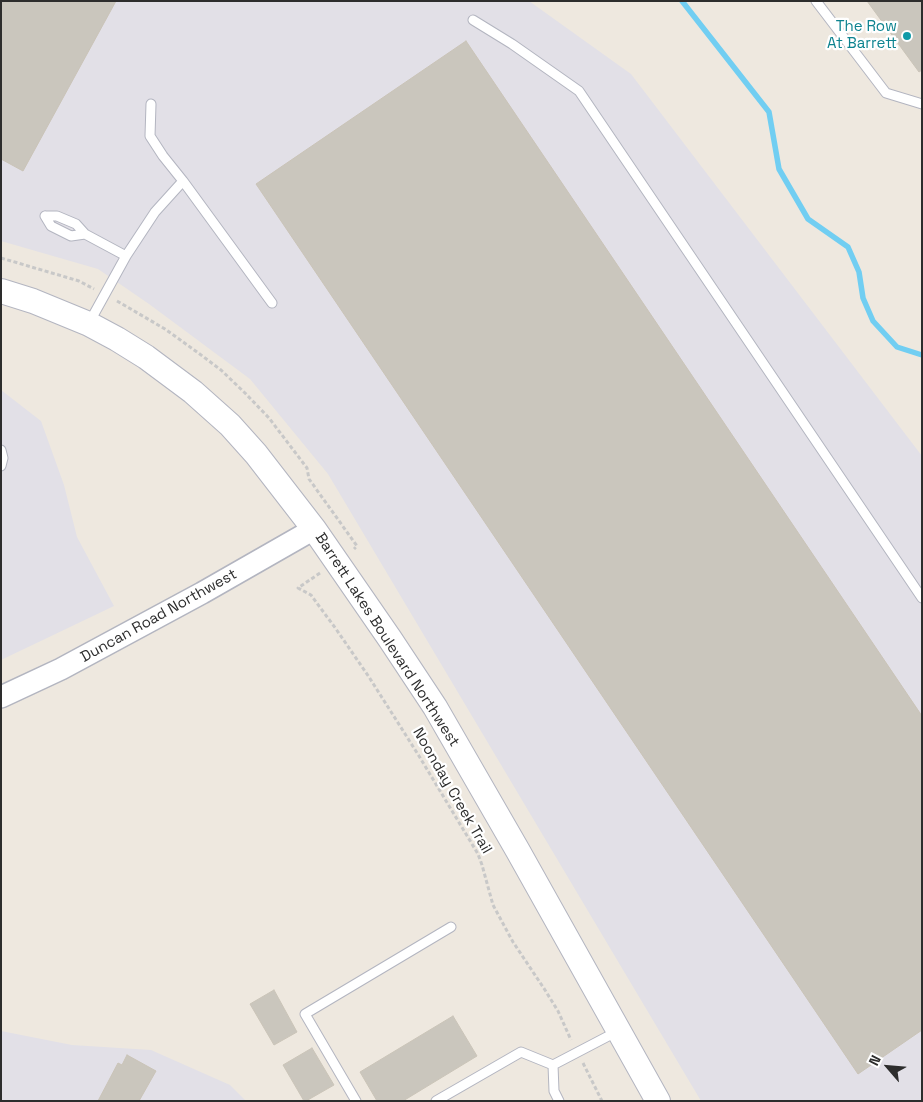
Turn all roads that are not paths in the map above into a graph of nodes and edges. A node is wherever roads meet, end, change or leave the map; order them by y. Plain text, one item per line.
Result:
1 (816, 1) edge
2 (472, 20) dead end
3 (151, 104) dead end
4 (922, 104) edge
5 (183, 181) junction
6 (85, 234) dead end
7 (126, 256) junction
8 (1, 292) edge
9 (272, 303) dead end
10 (89, 324) junction
11 (1, 450) edge
12 (1, 466) edge
13 (314, 529) junction
14 (922, 598) edge
15 (1, 697) edge
16 (451, 927) dead end
17 (619, 1031) junction
18 (553, 1065) junction
19 (356, 1101) edge
20 (436, 1101) edge
21 (559, 1101) edge
22 (658, 1101) edge

1 - 4 lane
2 - 14 lane
3 - 5 lane
5 - 7 lane
5 - 9 lane
6 - 7 lane
7 - 10 lane
8 - 10 main road, Barrett Lakes Boulevard Northwest
10 - 13 main road, Barrett Lakes Boulevard Northwest
11 - 12 lane
13 - 15 street, Duncan Road Northwest
13 - 17 main road, Barrett Lakes Boulevard Northwest
16 - 19 lane
17 - 18 lane
17 - 22 main road, Barrett Lakes Boulevard Northwest
18 - 20 lane
18 - 21 lane

